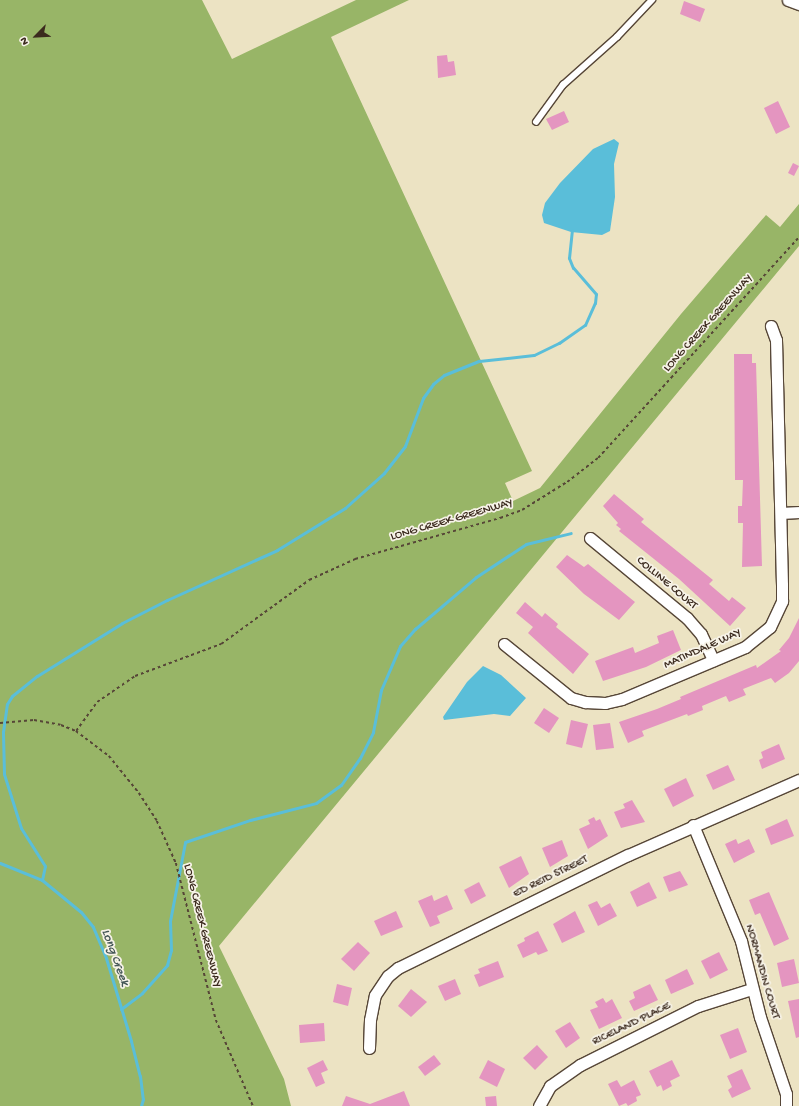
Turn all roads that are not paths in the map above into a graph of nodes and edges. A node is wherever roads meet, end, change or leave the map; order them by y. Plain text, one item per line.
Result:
1 (652, 0) edge
2 (788, 0) edge
3 (799, 4) edge
4 (536, 122) dead end
5 (771, 326) dead end
6 (799, 512) edge
7 (781, 513) junction
8 (590, 538) dead end
9 (504, 644) dead end
10 (713, 660) junction
11 (799, 780) edge
12 (694, 825) junction
13 (752, 989) junction
14 (369, 1048) dead end
15 (539, 1106) edge
16 (786, 1106) edge

1 - 4 lane
2 - 3 street
5 - 7 street, MATINDALE WAY
6 - 7 street
7 - 10 street, MATINDALE WAY
8 - 10 street, COLLINE COURT
9 - 10 street, MATINDALE WAY
11 - 12 street, ED REID STREET
12 - 13 street, NORMANDIN COURT
12 - 14 street, ED REID STREET
13 - 15 street, RICELAND PLACE
13 - 16 street, NORMANDIN COURT

